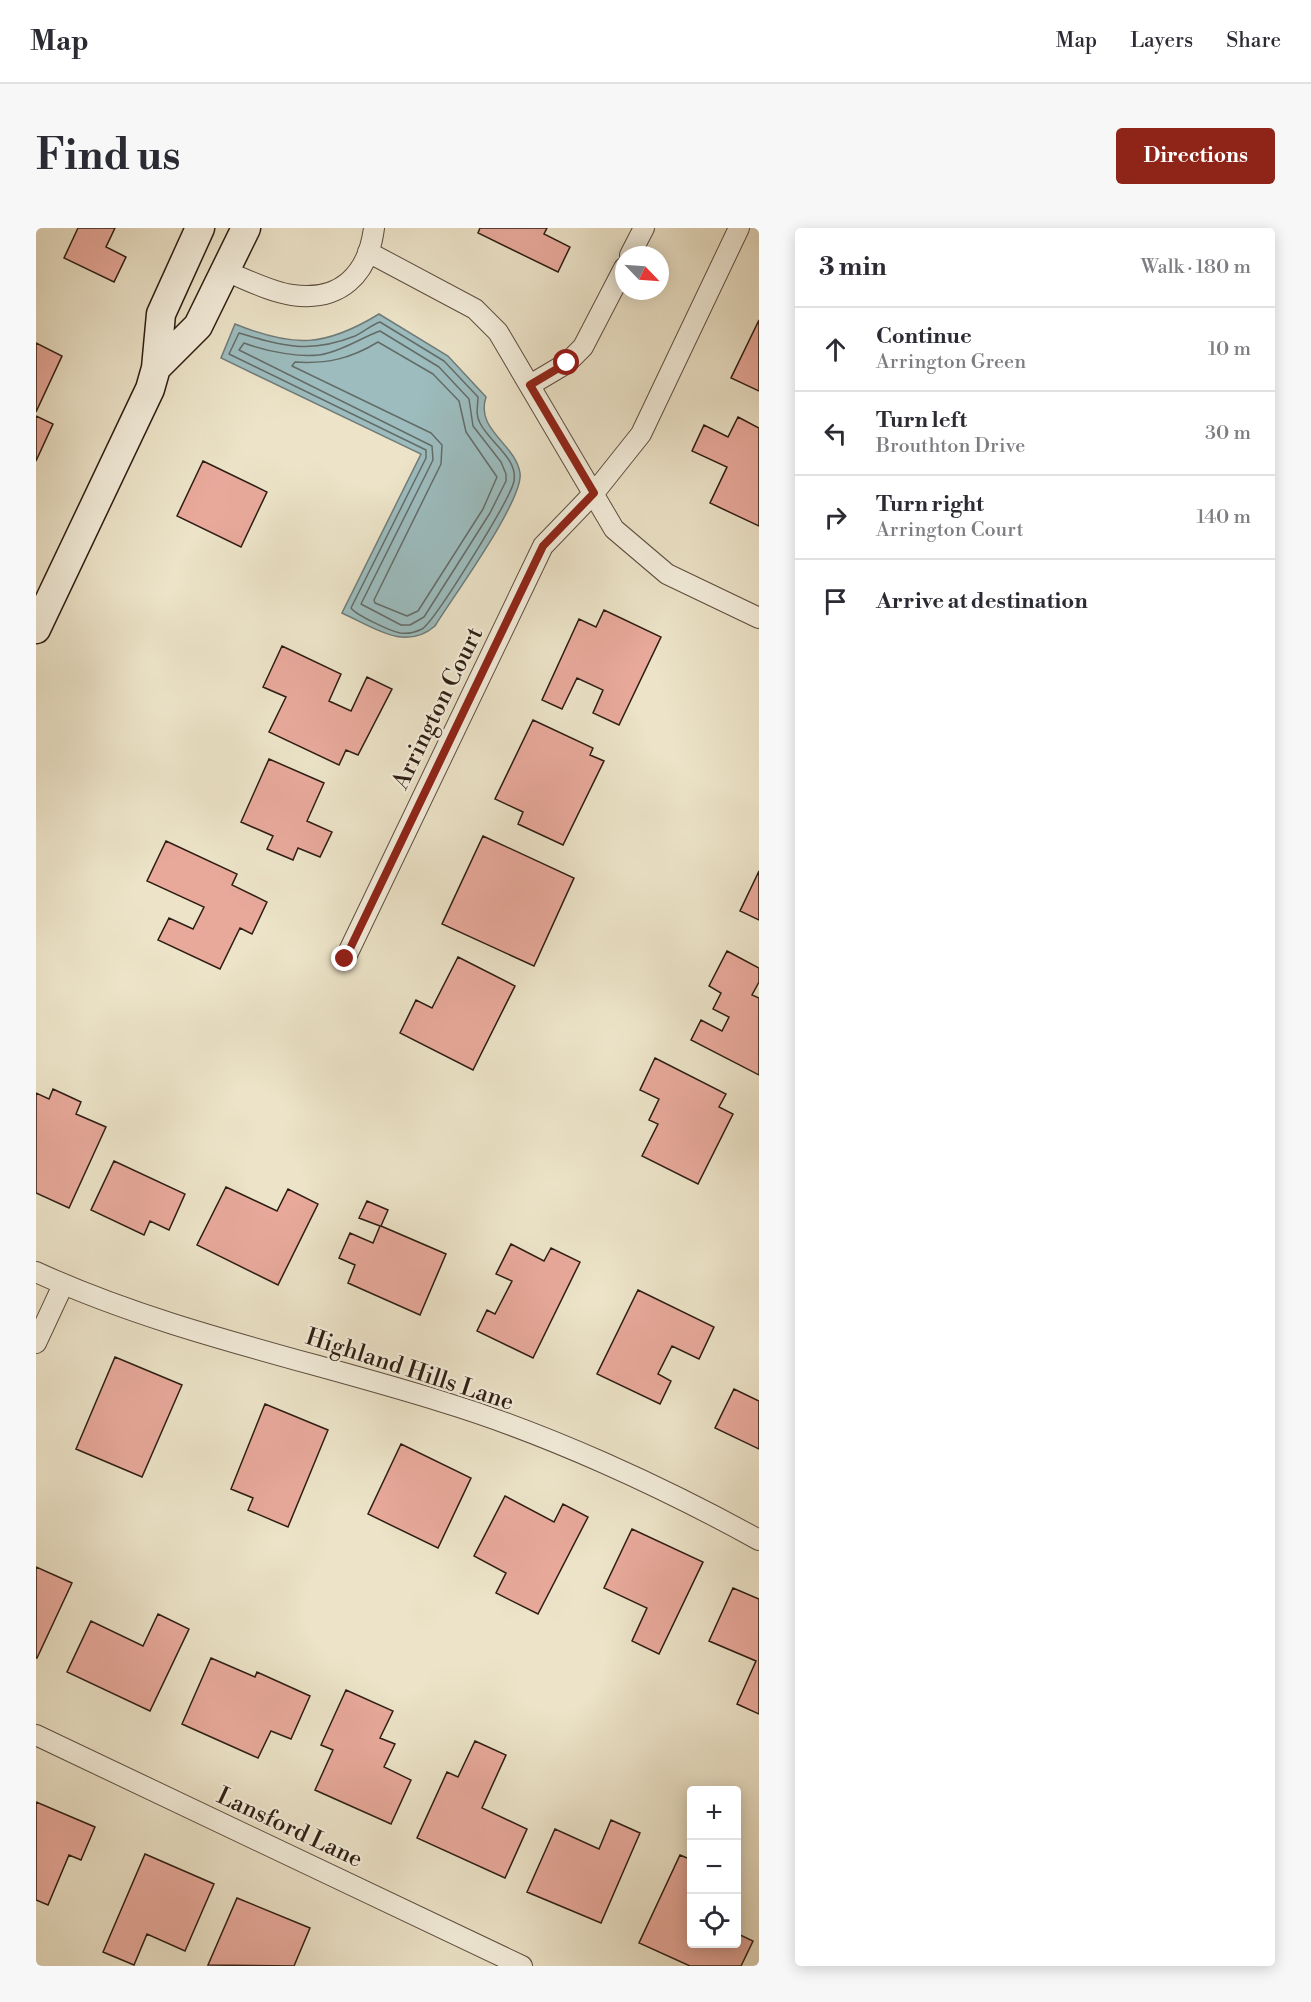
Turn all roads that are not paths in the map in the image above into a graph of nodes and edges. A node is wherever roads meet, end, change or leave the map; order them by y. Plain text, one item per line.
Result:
1 (200, 228) edge
2 (246, 228) edge
3 (374, 228) edge
4 (644, 228) edge
5 (739, 228) edge
6 (635, 246) edge
7 (368, 252) junction
8 (225, 271) junction
9 (615, 285) edge
10 (156, 368) junction
11 (530, 385) junction
12 (594, 493) junction
13 (759, 618) edge
14 (36, 629) edge
15 (345, 959) dead end
16 (36, 1272) edge
17 (63, 1284) junction
18 (36, 1343) edge
19 (759, 1540) edge
20 (36, 1735) edge
21 (522, 1966) edge

1 - 10 main road
2 - 8 main road
3 - 7 street
4 - 6 street
5 - 12 street, Arrington Court
7 - 8 street
7 - 11 street
8 - 10 main road
9 - 11 street
10 - 14 main road
11 - 12 street
12 - 13 street
12 - 15 street, Arrington Court
16 - 17 street, Highland Hills Lane
17 - 18 street
17 - 19 street, Highland Hills Lane
20 - 21 street, Lansford Lane

